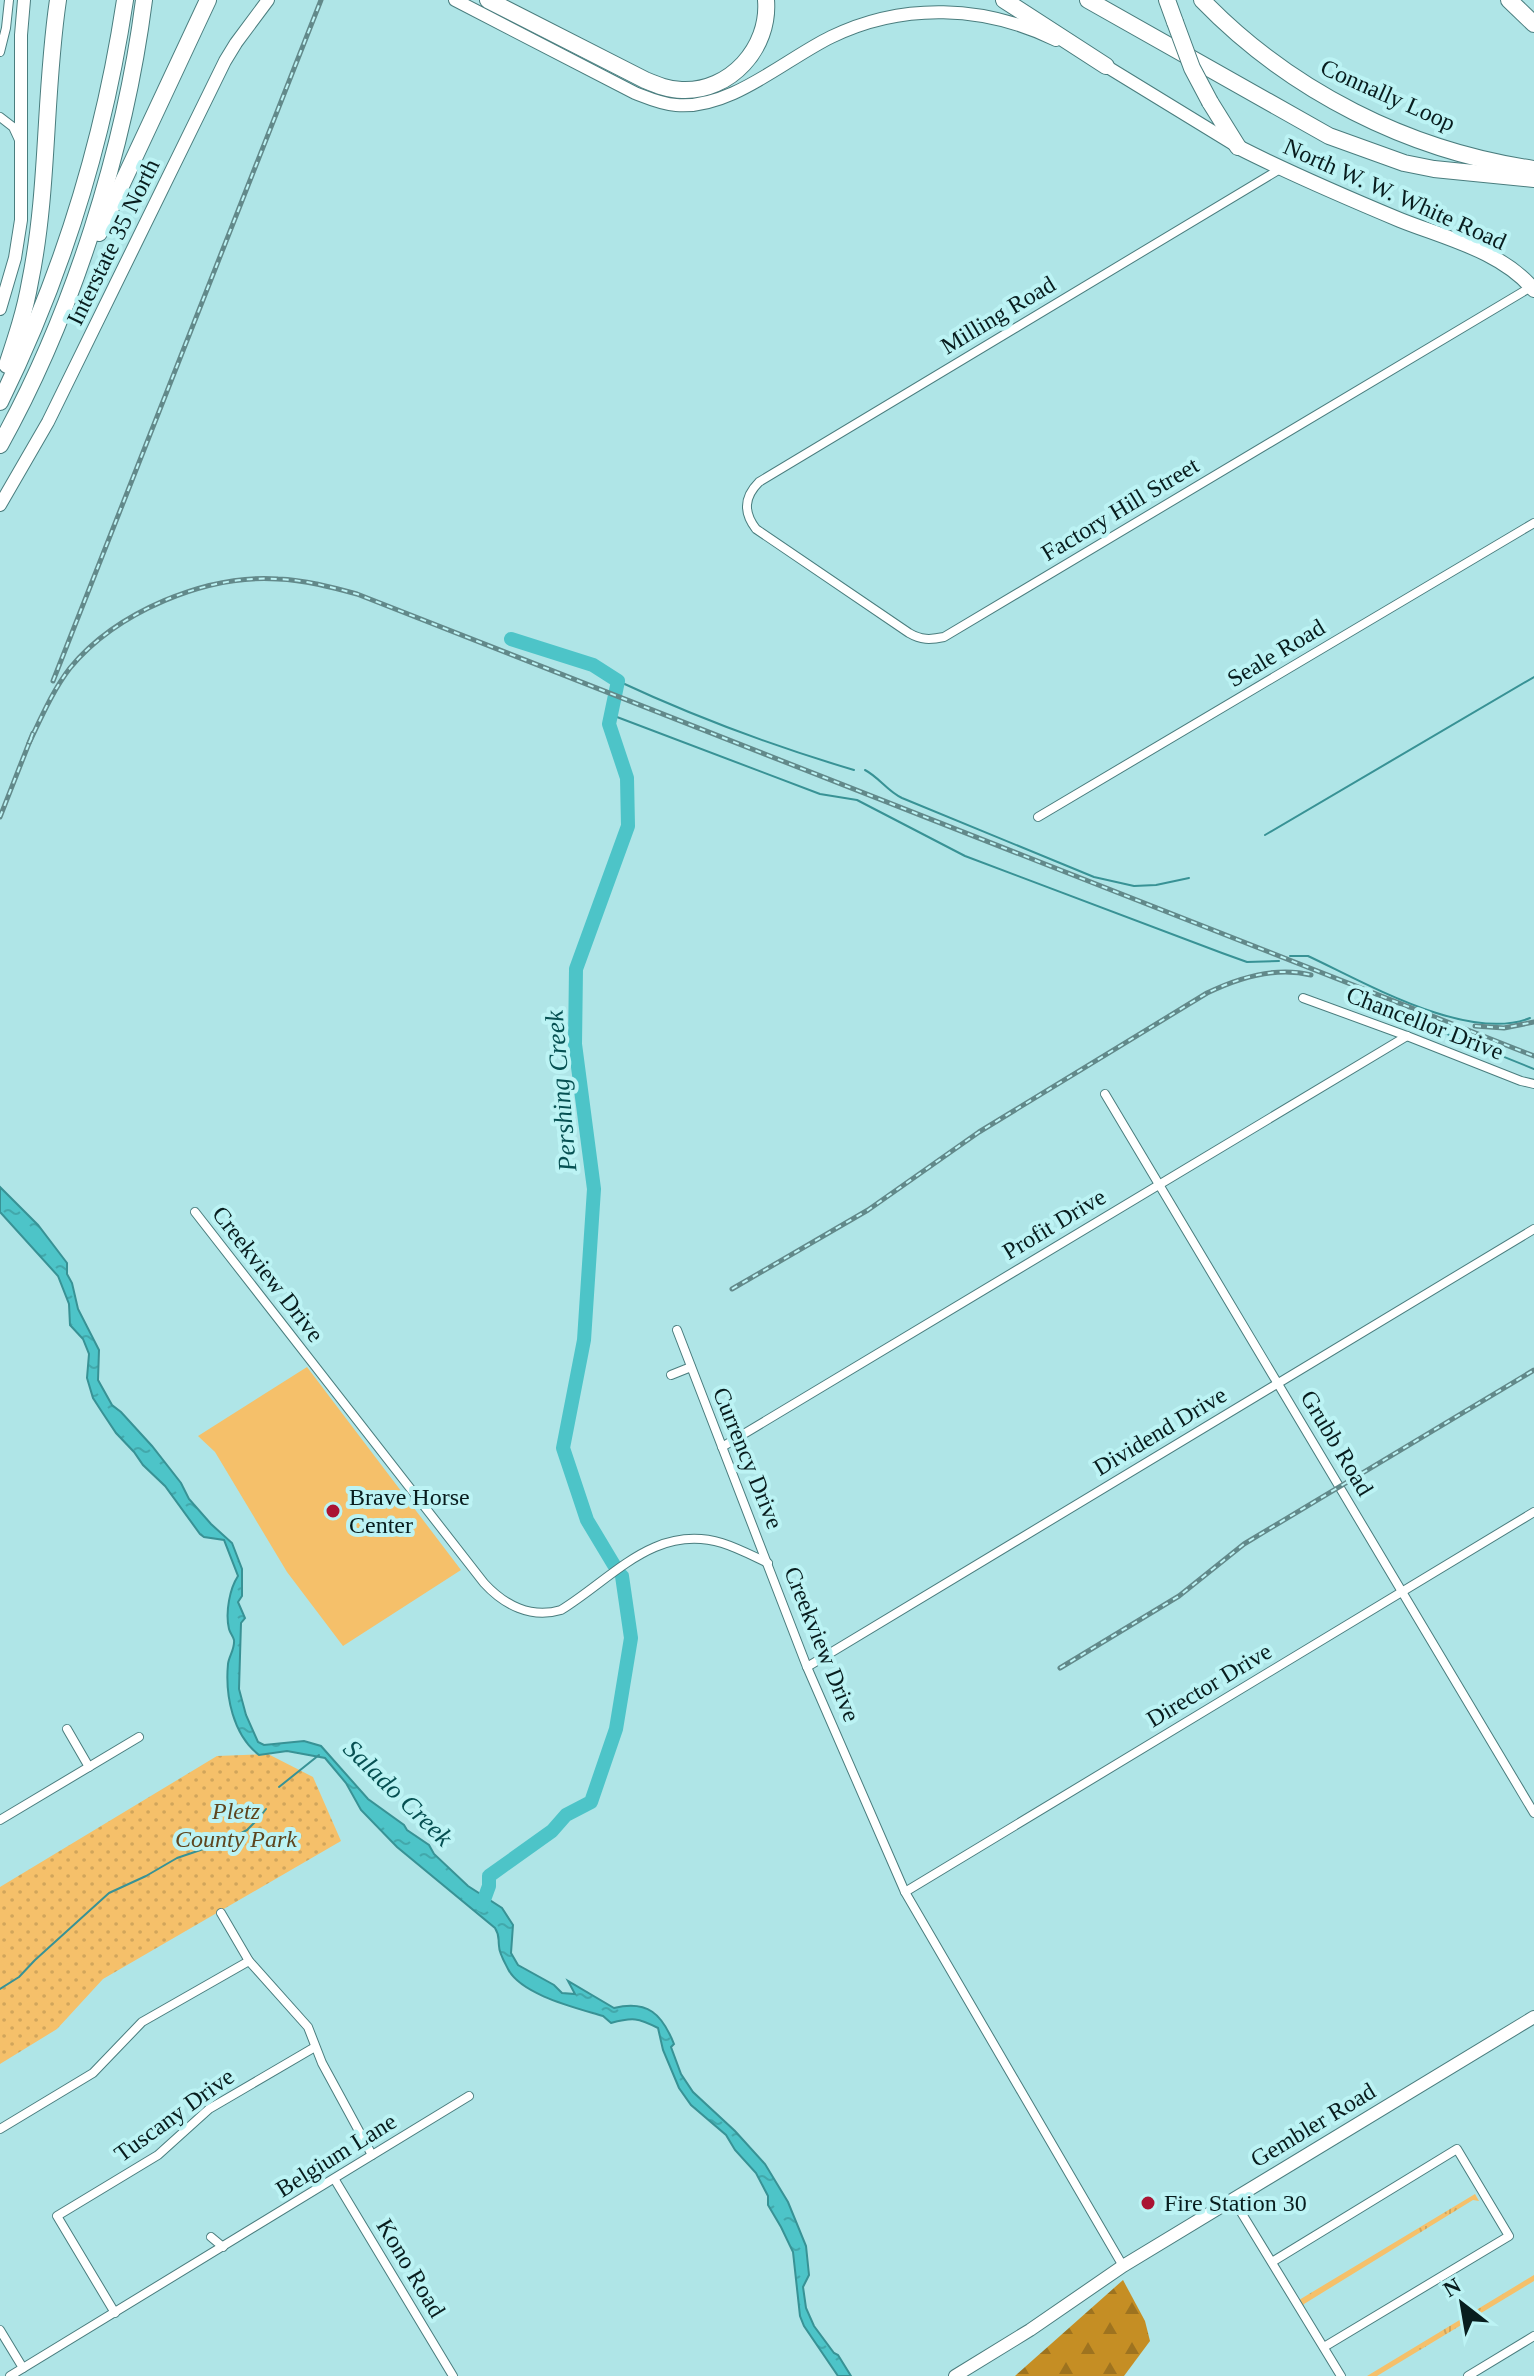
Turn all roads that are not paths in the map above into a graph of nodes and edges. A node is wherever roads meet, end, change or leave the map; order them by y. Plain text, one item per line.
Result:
1 (9, 0) edge
2 (24, 0) edge
3 (58, 0) edge
4 (125, 0) edge
5 (144, 0) edge
6 (208, 0) edge
7 (268, 0) edge
8 (455, 0) edge
9 (488, 0) edge
10 (766, 0) edge
11 (1004, 0) edge
12 (1088, 0) edge
13 (1167, 0) edge
14 (1202, 0) edge
15 (1509, 0) edge
16 (1534, 24) edge
17 (0, 52) edge
18 (1106, 66) junction
19 (0, 117) edge
20 (21, 144) junction
21 (1238, 147) junction
22 (1280, 169) junction
23 (1534, 169) edge
24 (1534, 179) edge
25 (84, 254) junction
26 (1533, 287) edge
27 (0, 309) edge
28 (1, 400) edge
29 (0, 445) edge
30 (746, 503) joint
31 (0, 505) edge
32 (1534, 523) edge
33 (1038, 817) dead end
34 (1303, 998) dead end
35 (1407, 1036) junction
36 (1534, 1084) edge
37 (1105, 1094) dead end
38 (1159, 1185) junction
39 (195, 1212) dead end
40 (1534, 1229) edge
41 (677, 1330) dead end
42 (691, 1367) junction
43 (671, 1375) dead end
44 (1278, 1383) junction
45 (722, 1447) junction
46 (1534, 1512) edge
47 (768, 1563) junction
48 (1402, 1592) junction
49 (807, 1667) junction
50 (67, 1729) dead end
51 (139, 1737) dead end
52 (89, 1767) junction
53 (1534, 1813) edge
54 (0, 1820) edge
55 (905, 1892) junction
56 (221, 1913) dead end
57 (249, 1961) junction
58 (1534, 2017) edge
59 (315, 2047) junction
60 (469, 2096) dead end
61 (0, 2129) edge
62 (372, 2155) junction
63 (335, 2180) junction
64 (1233, 2199) junction
65 (211, 2237) dead end
66 (223, 2247) junction
67 (1272, 2262) junction
68 (1123, 2266) junction
69 (115, 2313) junction
70 (0, 2330) edge
71 (1534, 2336) edge
72 (1324, 2347) junction
73 (23, 2368) junction
74 (10, 2376) edge
75 (453, 2376) edge
76 (955, 2376) edge
77 (1341, 2376) edge
78 (1468, 2376) edge

1 - 17 street
2 - 20 main road
3 - 28 highway
4 - 28 highway
5 - 25 highway
6 - 25 highway
7 - 31 main road, Interstate 35 North
8 - 18 main road
9 - 10 highway
11 - 18 highway
12 - 24 highway
13 - 21 highway, bridge
14 - 23 highway, Connally Loop
15 - 16 highway
18 - 21 main road
19 - 20 street
20 - 27 main road
21 - 22 main road, North W. W. White Road
22 - 26 main road, North W. W. White Road
22 - 30 street, Milling Road
25 - 29 highway
26 - 30 street, Factory Hill Street
32 - 33 street, Seale Road
34 - 35 street, Chancellor Drive
35 - 36 street, Chancellor Drive
35 - 38 street, Profit Drive
37 - 38 street, Grubb Road
38 - 44 street, Grubb Road
38 - 45 street, Profit Drive
39 - 47 street, Creekview Drive
40 - 44 street, Dividend Drive
41 - 42 street, Currency Drive
42 - 43 street, Currency Drive
42 - 45 street, Currency Drive
44 - 48 street, Grubb Road
44 - 49 street, Dividend Drive
45 - 47 street, Currency Drive
46 - 48 street, Director Drive
47 - 49 street, Creekview Drive
48 - 53 street, Grubb Road
48 - 55 street, Director Drive
49 - 55 street, Creekview Drive
50 - 52 street
51 - 52 street
52 - 54 street
55 - 68 street, Creekview Drive
56 - 57 street
57 - 59 street
57 - 61 street
58 - 64 main road, Gembler Road
59 - 62 street
59 - 69 street, Tuscany Drive
60 - 62 street, Belgium Lane
62 - 63 street, Belgium Lane
63 - 66 street, Belgium Lane
63 - 75 street, Kono Road
64 - 67 street
64 - 68 main road, Gembler Road
65 - 66 street
66 - 69 street, Belgium Lane
67 - 72 street
67 - 72 street
68 - 76 main road, Gembler Road
69 - 73 street, Belgium Lane
70 - 73 street
71 - 78 street
72 - 77 street
73 - 74 street, Belgium Lane

